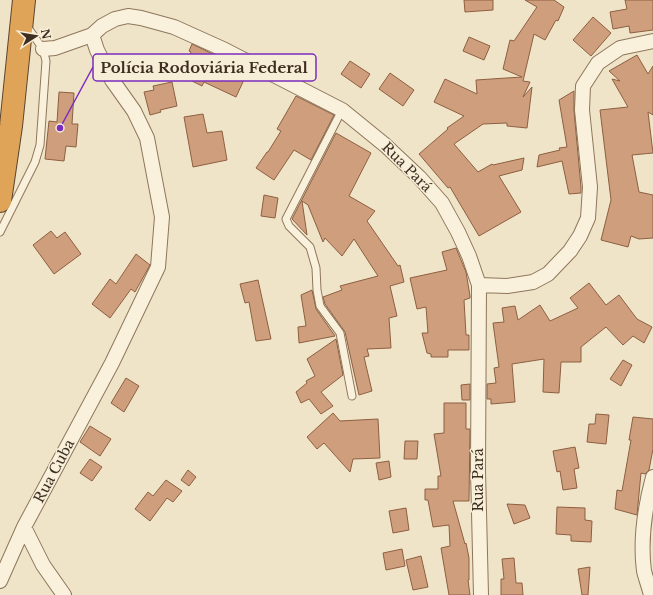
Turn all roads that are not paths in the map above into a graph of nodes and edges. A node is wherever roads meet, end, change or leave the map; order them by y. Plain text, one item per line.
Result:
1 (24, 10) edge
2 (92, 35) junction
3 (653, 41) edge
4 (43, 49) junction
5 (342, 110) junction
6 (0, 201) edge
7 (0, 232) edge
8 (479, 285) junction
9 (352, 396) dead end
10 (653, 477) edge
11 (24, 528) junction
12 (0, 581) edge
13 (64, 595) edge
14 (481, 595) edge
15 (651, 595) edge

1 - 4 lane
1 - 6 highway
2 - 4 street, Rua Pará
2 - 5 street, Rua Pará
2 - 11 street, Rua Cuba
3 - 8 street
4 - 7 lane
5 - 8 street, Rua Pará
5 - 9 lane
8 - 14 street, Rua Pará
10 - 15 street
11 - 12 street, Rua Cuba
11 - 13 street

